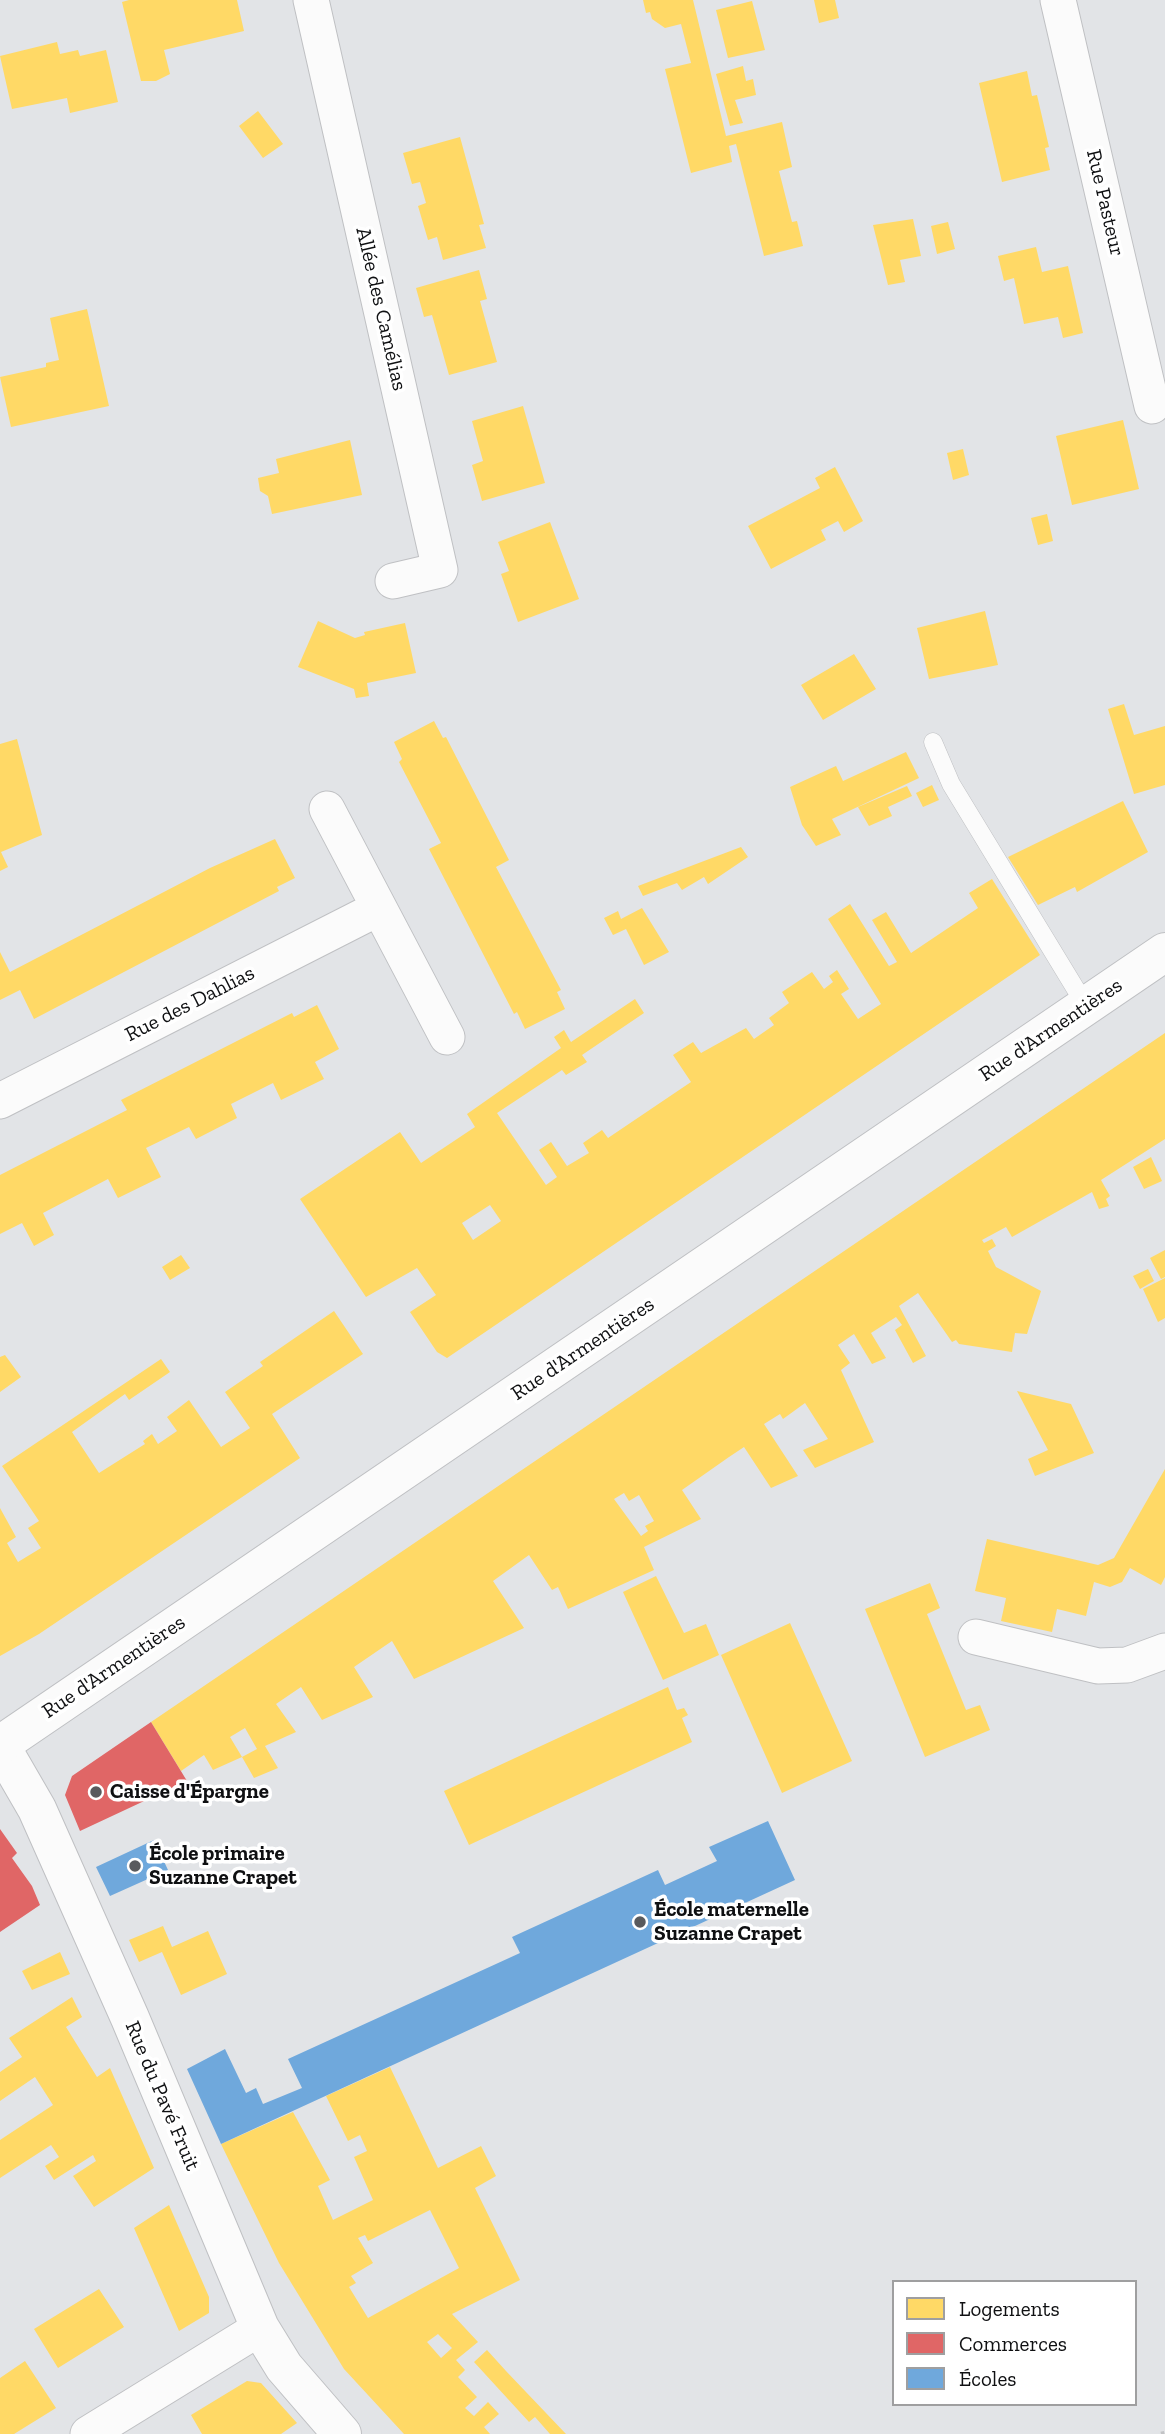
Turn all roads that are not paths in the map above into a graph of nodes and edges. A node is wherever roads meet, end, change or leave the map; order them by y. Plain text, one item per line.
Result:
1 (311, 0) edge
2 (1058, 0) edge
3 (1152, 406) dead end
4 (393, 580) dead end
5 (933, 742) dead end
6 (327, 809) dead end
7 (379, 908) junction
8 (1165, 952) edge
9 (1086, 1006) junction
10 (447, 1037) dead end
11 (0, 1101) edge
12 (976, 1637) dead end
13 (1165, 1651) edge
14 (0, 1745) edge
15 (260, 2328) junction
16 (88, 2434) edge
17 (342, 2434) edge

1 - 4 street, Allée des Camélias
2 - 3 street, Rue Pasteur
5 - 9 lane
6 - 7 street
7 - 10 street
7 - 11 street, Rue des Dahlias
8 - 9 main road, Rue d'Armentières
9 - 14 main road, Rue d'Armentières
12 - 13 street
14 - 15 main road, Rue du Pavé Fruit
15 - 16 street
15 - 17 main road, Rue du Pavé Fruit

